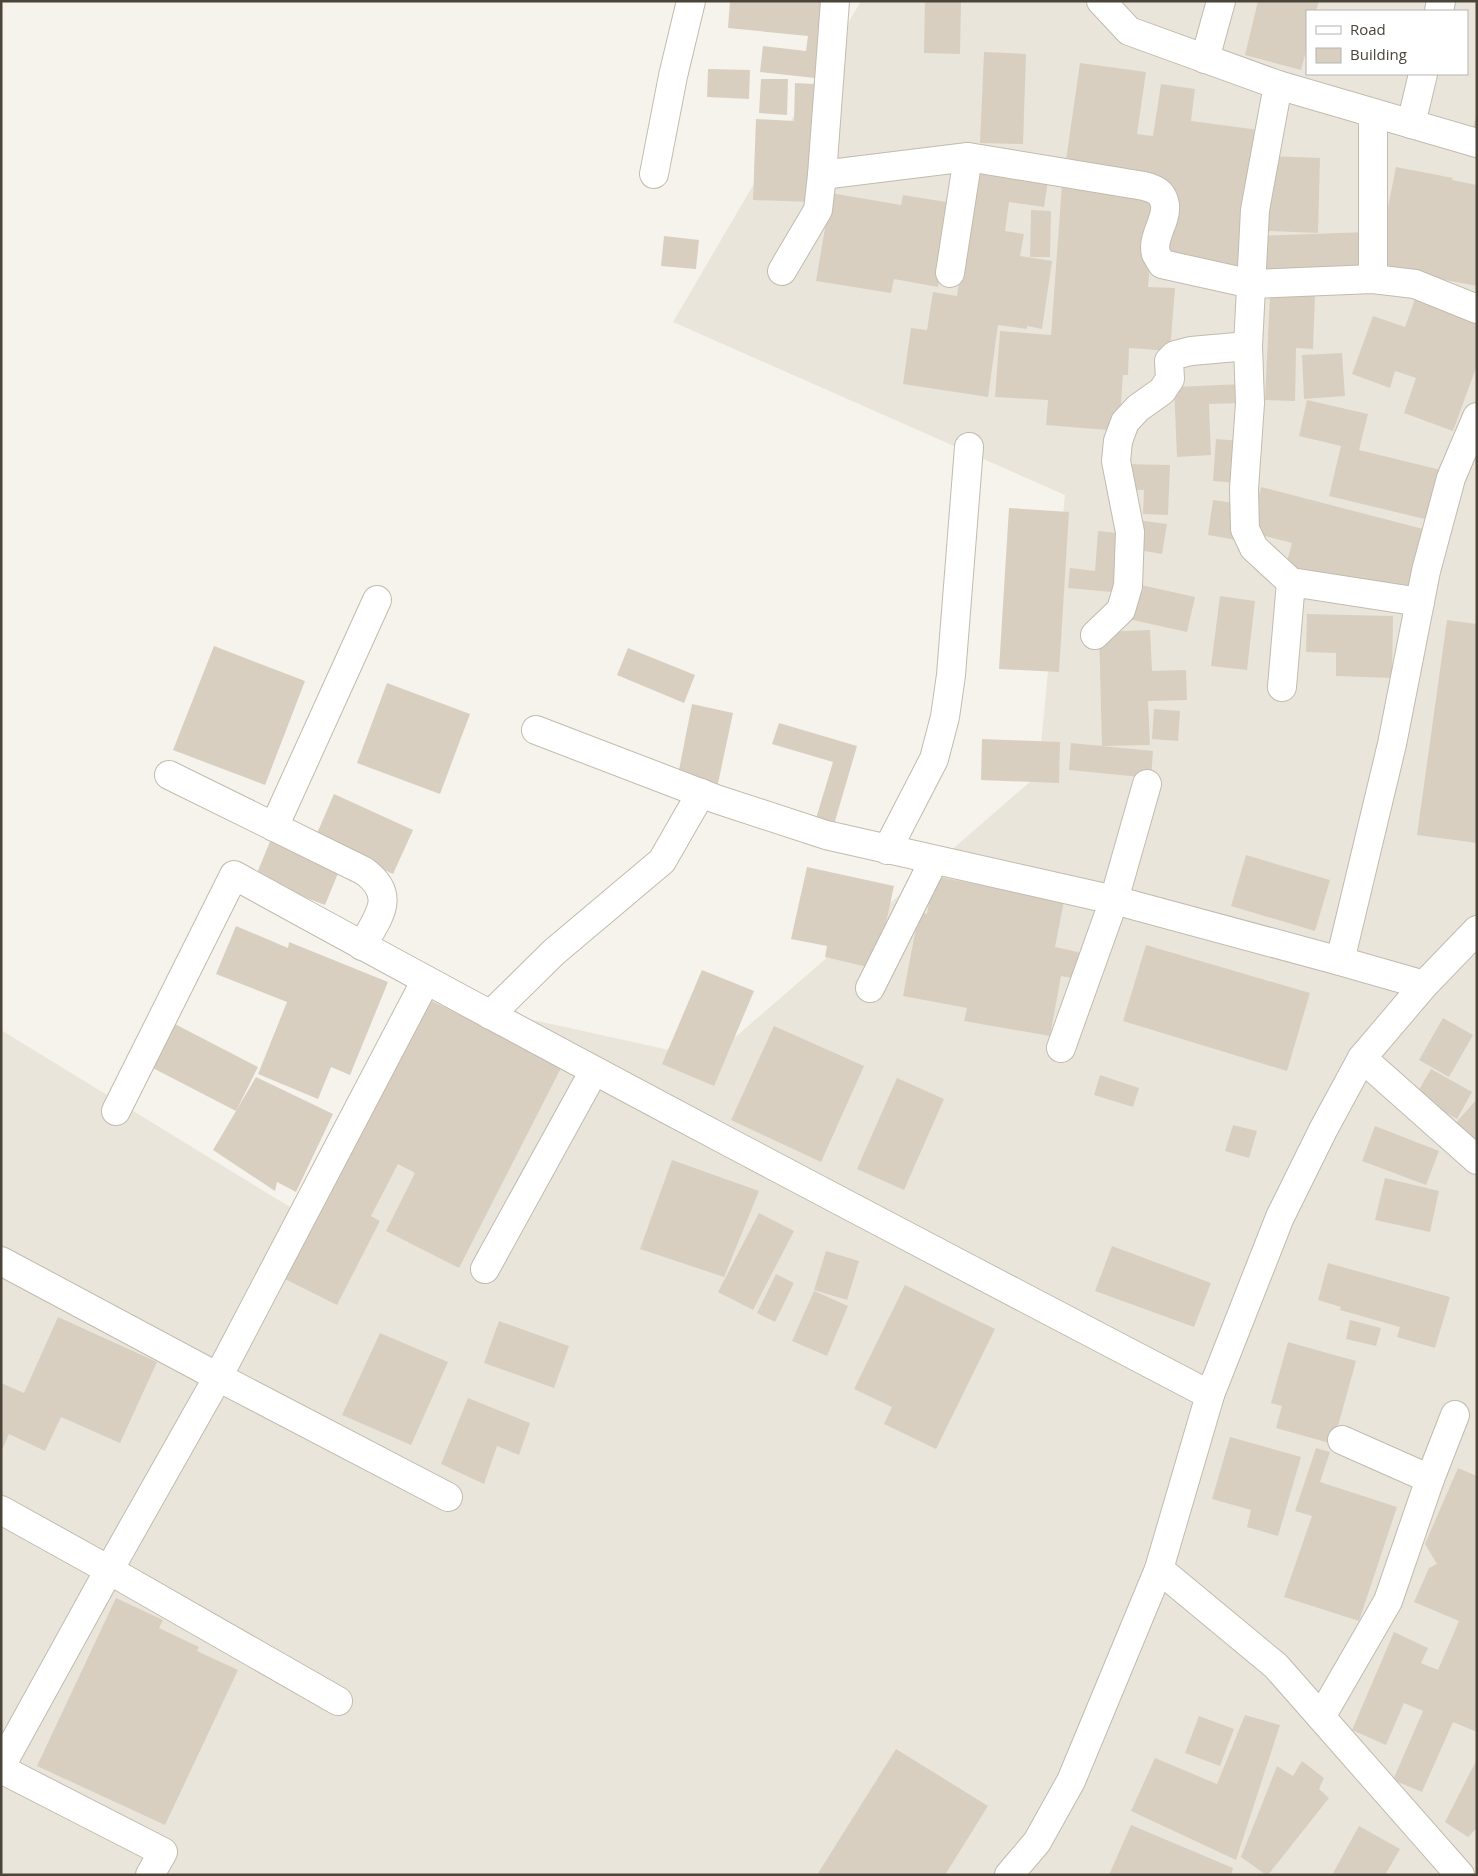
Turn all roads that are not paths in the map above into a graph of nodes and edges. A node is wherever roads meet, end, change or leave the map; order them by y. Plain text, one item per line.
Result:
1 (691, 1) edge
2 (835, 1) edge
3 (1100, 1) edge
4 (1221, 1) edge
5 (1205, 59) junction
6 (1423, 75) edge
7 (1278, 85) junction
8 (1372, 113) junction
9 (1411, 124) junction
10 (1477, 143) edge
11 (968, 156) junction
12 (654, 174) dead end
13 (822, 175) junction
14 (782, 272) dead end
15 (950, 273) dead end
16 (1372, 279) junction
17 (1252, 284) junction
18 (1477, 309) edge
19 (1248, 346) junction
20 (1477, 417) edge
21 (969, 447) dead end
22 (1292, 582) junction
23 (377, 600) dead end
24 (1420, 602) junction
25 (1095, 635) dead end
26 (1282, 687) dead end
27 (536, 730) dead end
28 (169, 775) dead end
29 (1147, 784) dead end
30 (701, 793) junction
31 (274, 827) junction
32 (887, 850) junction
33 (934, 860) junction
34 (1114, 900) junction
35 (1477, 930) edge
36 (362, 946) junction
37 (1340, 961) junction
38 (426, 980) junction
39 (1424, 985) junction
40 (870, 988) dead end
41 (490, 1015) junction
42 (1061, 1048) dead end
43 (1362, 1058) junction
44 (594, 1070) junction
45 (116, 1111) dead end
46 (1477, 1160) edge
47 (1, 1261) edge
48 (485, 1269) dead end
49 (218, 1377) junction
50 (1210, 1395) junction
51 (1455, 1415) dead end
52 (1342, 1440) dead end
53 (1430, 1479) junction
54 (448, 1497) dead end
55 (1, 1510) edge
56 (1159, 1569) junction
57 (109, 1570) junction
58 (338, 1700) dead end
59 (1321, 1717) junction
60 (1, 1767) edge
61 (150, 1875) edge
62 (1009, 1875) edge
63 (1460, 1875) edge

1 - 12 street
2 - 13 street
3 - 5 street
4 - 5 street
5 - 7 street
6 - 9 street
7 - 8 street
7 - 17 street
8 - 9 street
8 - 16 street
9 - 10 street
11 - 13 street
11 - 15 street
11 - 17 street
13 - 14 street
16 - 17 street
16 - 18 street
17 - 19 street
19 - 22 street
19 - 25 street
20 - 24 street
21 - 32 street
22 - 24 street
22 - 26 street
23 - 31 street
24 - 37 street
27 - 30 street
28 - 31 street
29 - 34 street
30 - 32 street
30 - 41 street
31 - 36 street
32 - 33 street
33 - 34 street
33 - 40 street
34 - 37 street
34 - 42 street
35 - 39 street
36 - 38 street
36 - 45 street
37 - 39 street
38 - 41 street
38 - 49 street
39 - 43 street
41 - 44 street
43 - 46 street
43 - 50 street
44 - 48 street
44 - 50 street
47 - 49 street
49 - 54 street
49 - 57 street
50 - 56 street
51 - 53 street
52 - 53 street
53 - 59 street
55 - 57 street
56 - 59 street
56 - 62 street
57 - 58 street
57 - 60 street
59 - 63 street
60 - 61 street

